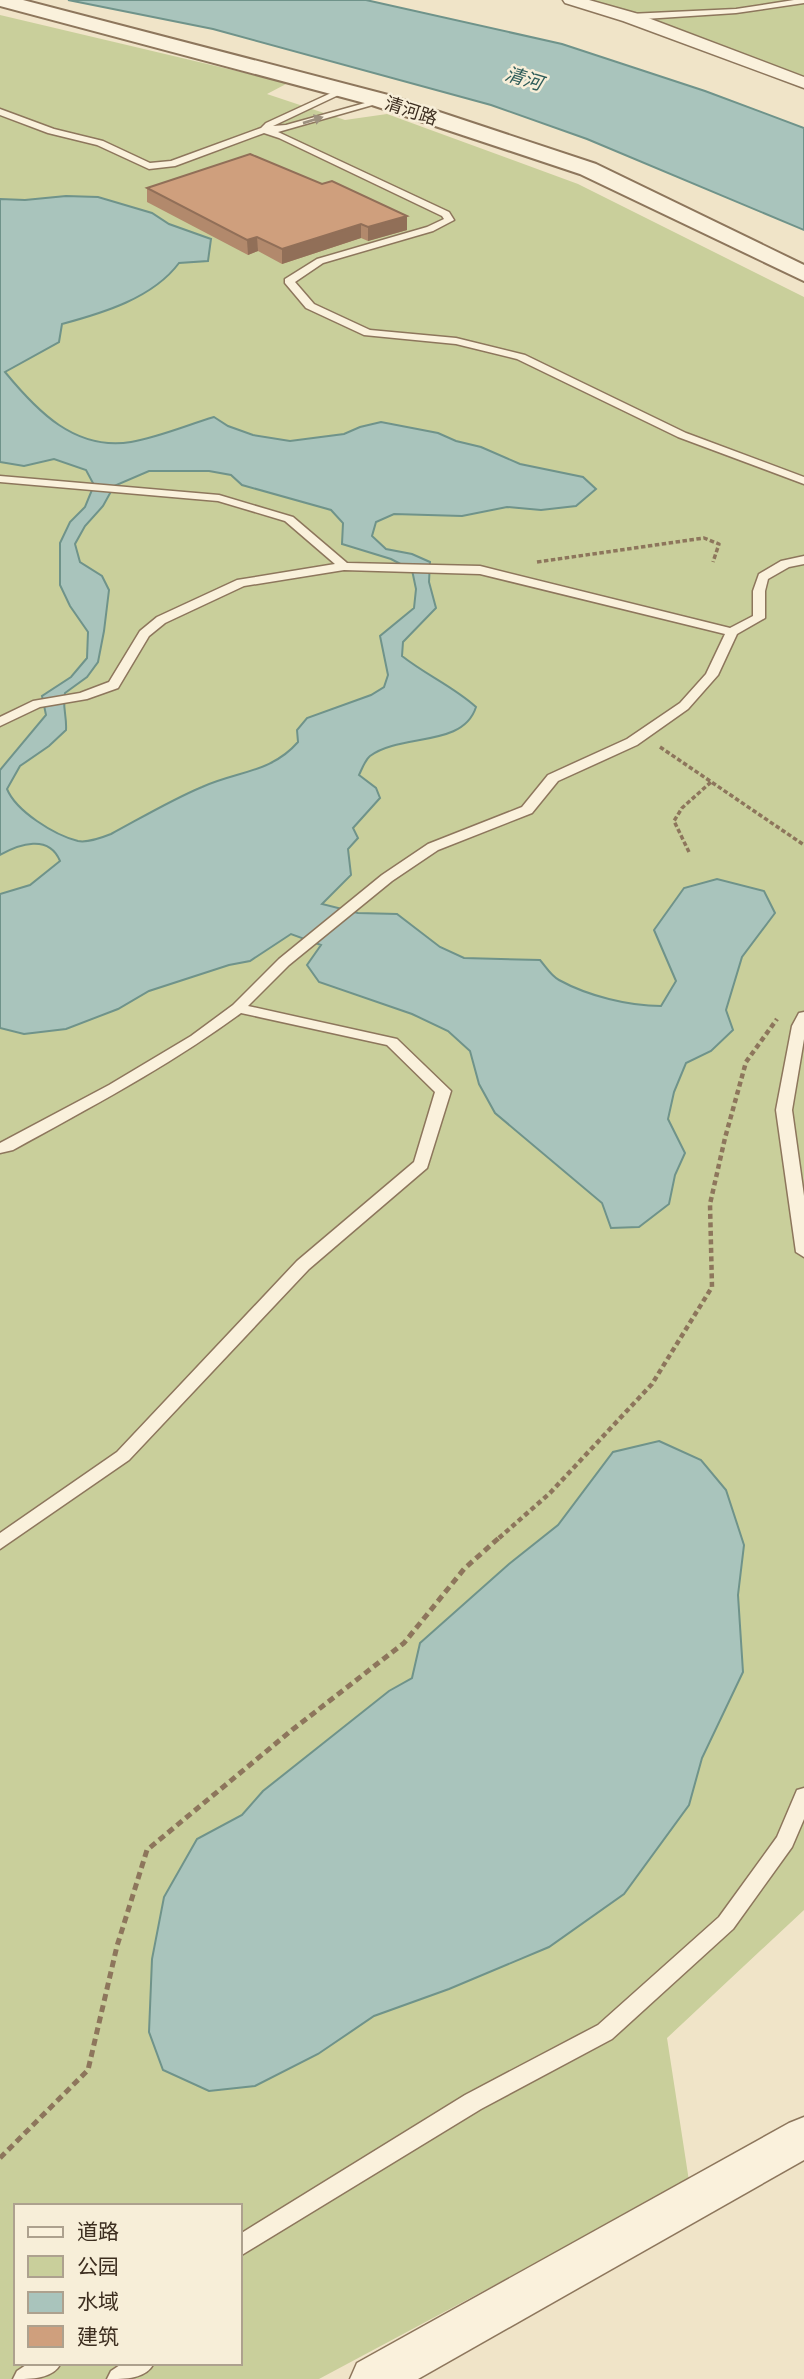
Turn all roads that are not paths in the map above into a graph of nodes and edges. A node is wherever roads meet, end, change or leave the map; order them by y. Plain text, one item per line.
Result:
1 (0, 0) edge
2 (571, 0) edge
3 (804, 1) edge
4 (629, 17) junction
5 (804, 83) edge
6 (345, 90) junction
7 (380, 100) junction
8 (0, 112) edge
9 (264, 131) junction
10 (804, 274) edge
11 (0, 479) edge
12 (804, 481) edge
13 (804, 560) edge
14 (344, 566) junction
15 (732, 632) junction
16 (0, 722) edge
17 (238, 1008) junction
18 (804, 1016) edge
19 (0, 1147) edge
20 (804, 1252) edge
21 (0, 1542) edge
22 (804, 1796) edge
23 (804, 2137) edge
24 (242, 2245) edge
25 (47, 2365) edge
26 (140, 2365) edge
27 (25, 2379) edge
28 (119, 2379) edge
29 (373, 2379) edge

1 - 6 street, 清河路
2 - 4 street
3 - 4 lane
4 - 5 street
6 - 7 street, 清河路
6 - 9 lane
9 -> 7 lane
7 - 10 street, 清河路
8 - 9 lane
9 - 12 lane
11 - 14 lane
13 - 15 lane
14 - 15 lane
14 - 16 lane
15 - 17 lane
17 - 19 lane
17 - 21 lane
18 - 20 lane
22 - 24 lane
23 - 29 street
25 - 27 lane
26 - 28 lane

